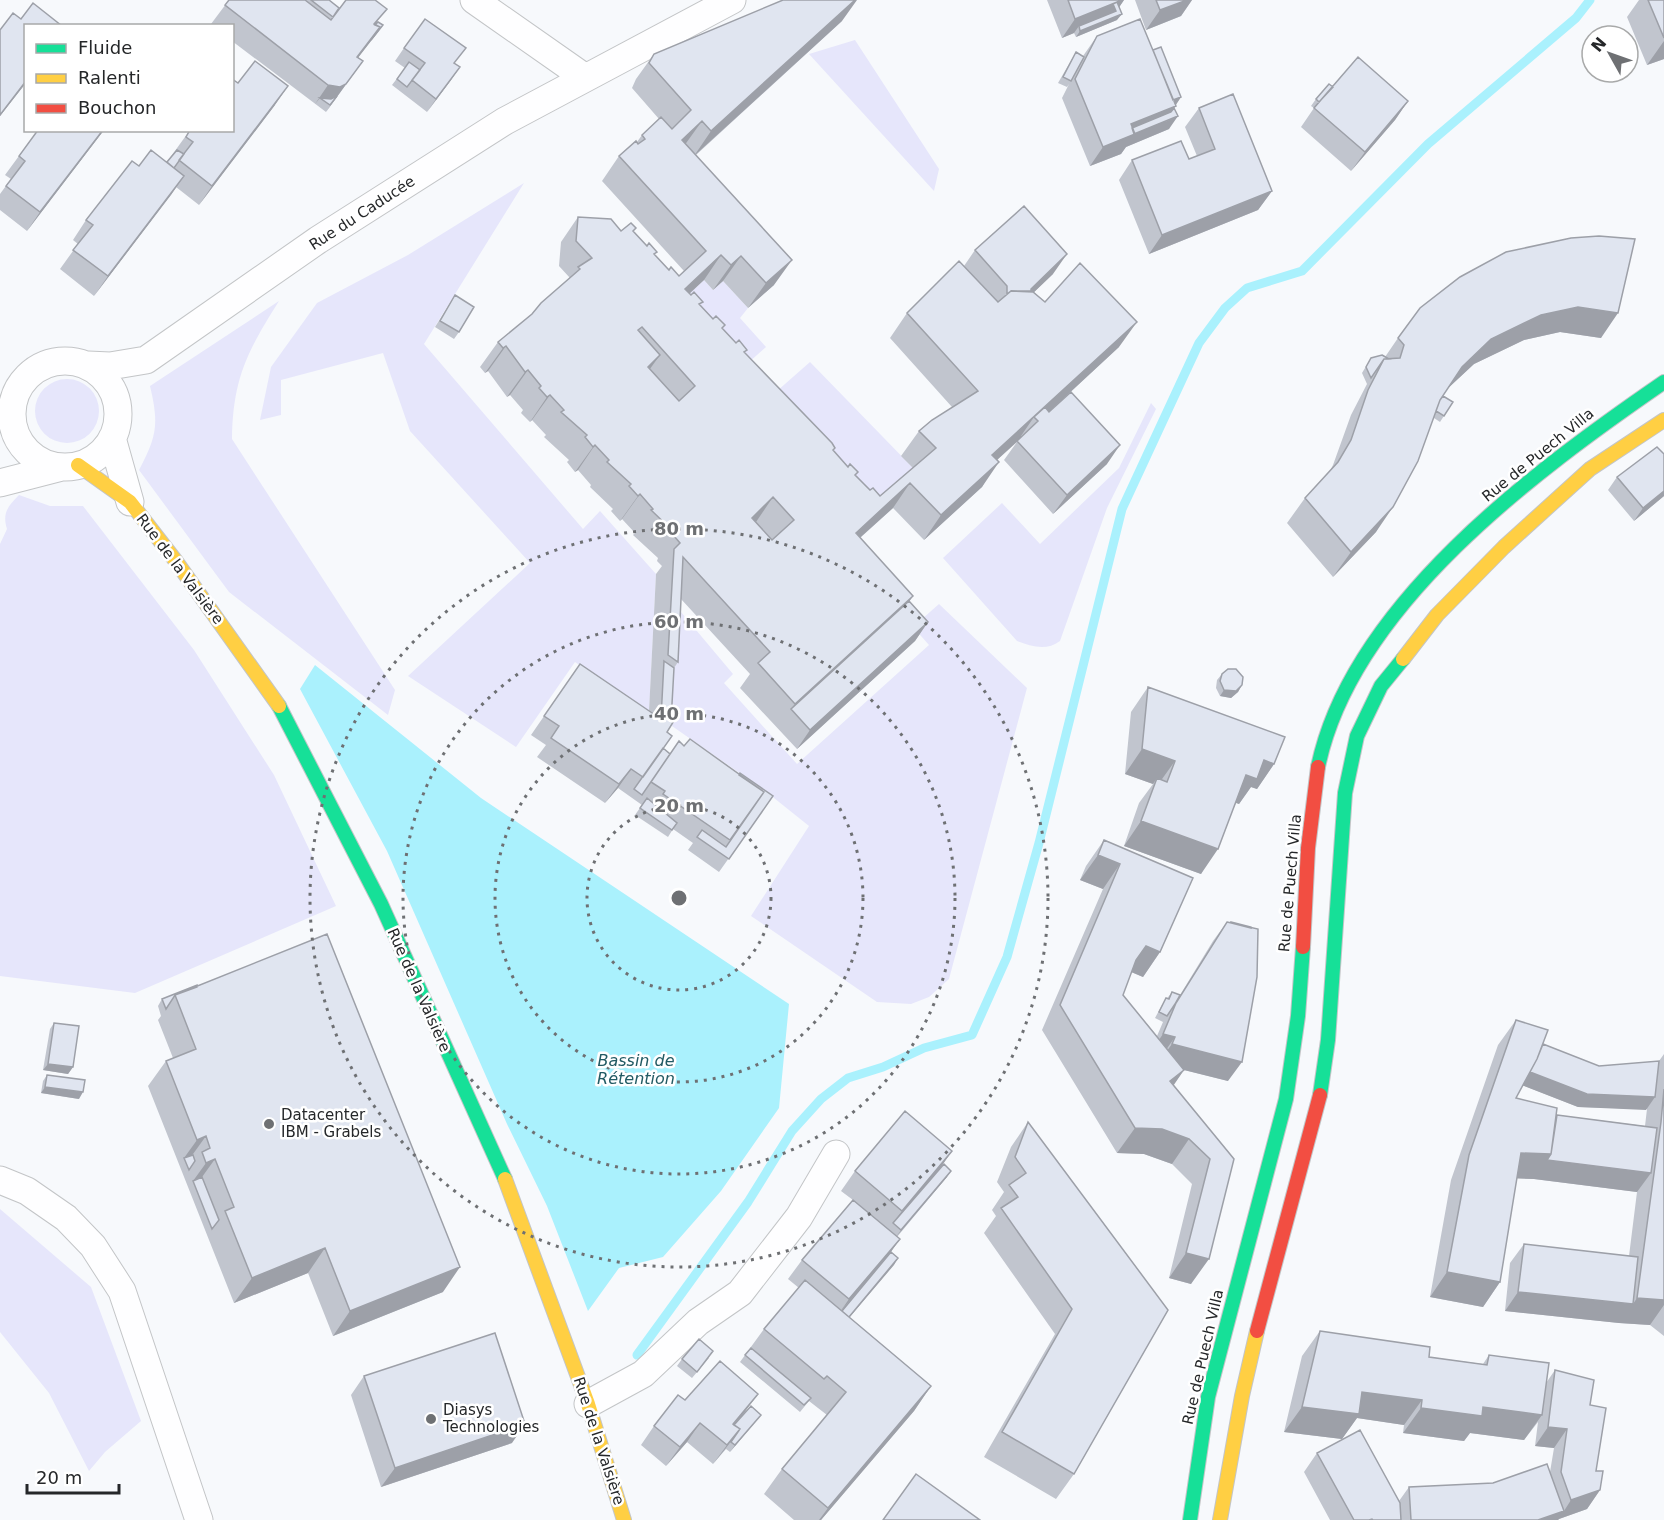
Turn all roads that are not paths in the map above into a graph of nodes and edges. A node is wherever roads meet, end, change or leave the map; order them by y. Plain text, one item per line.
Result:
1 (474, 0) edge
2 (732, 0) edge
3 (584, 77) junction
4 (146, 360) junction
5 (88, 365) junction
6 (30, 374) junction
7 (0, 380) edge
8 (1664, 382) edge
9 (118, 411) junction
10 (10, 420) edge
11 (1664, 420) edge
12 (112, 438) junction
13 (70, 466) junction
14 (0, 481) edge
15 (130, 502) junction
16 (836, 1154) dead end
17 (0, 1180) edge
18 (588, 1404) junction
19 (198, 1520) edge
20 (624, 1520) edge
21 (1190, 1520) edge
22 (1220, 1520) edge

1 - 3 street
2 - 3 street, Rue du Caducée
3 - 4 street, Rue du Caducée
4 - 5 street, Rue du Caducée
4 - 9 street, Rue du Caducée
5 - 6 street
5 - 9 street
6 - 7 street
6 - 10 street
8 - 21 main road, Rue de Puech Villa
9 - 12 street
10 - 13 street
10 - 14 street
11 - 22 main road
12 - 13 street
12 - 15 street, Rue de la Valsière
13 - 14 street
13 - 15 main road, Rue de la Valsière
15 - 18 main road, Rue de la Valsière
16 - 18 street
17 - 19 street
18 - 20 main road, Rue de la Valsière

